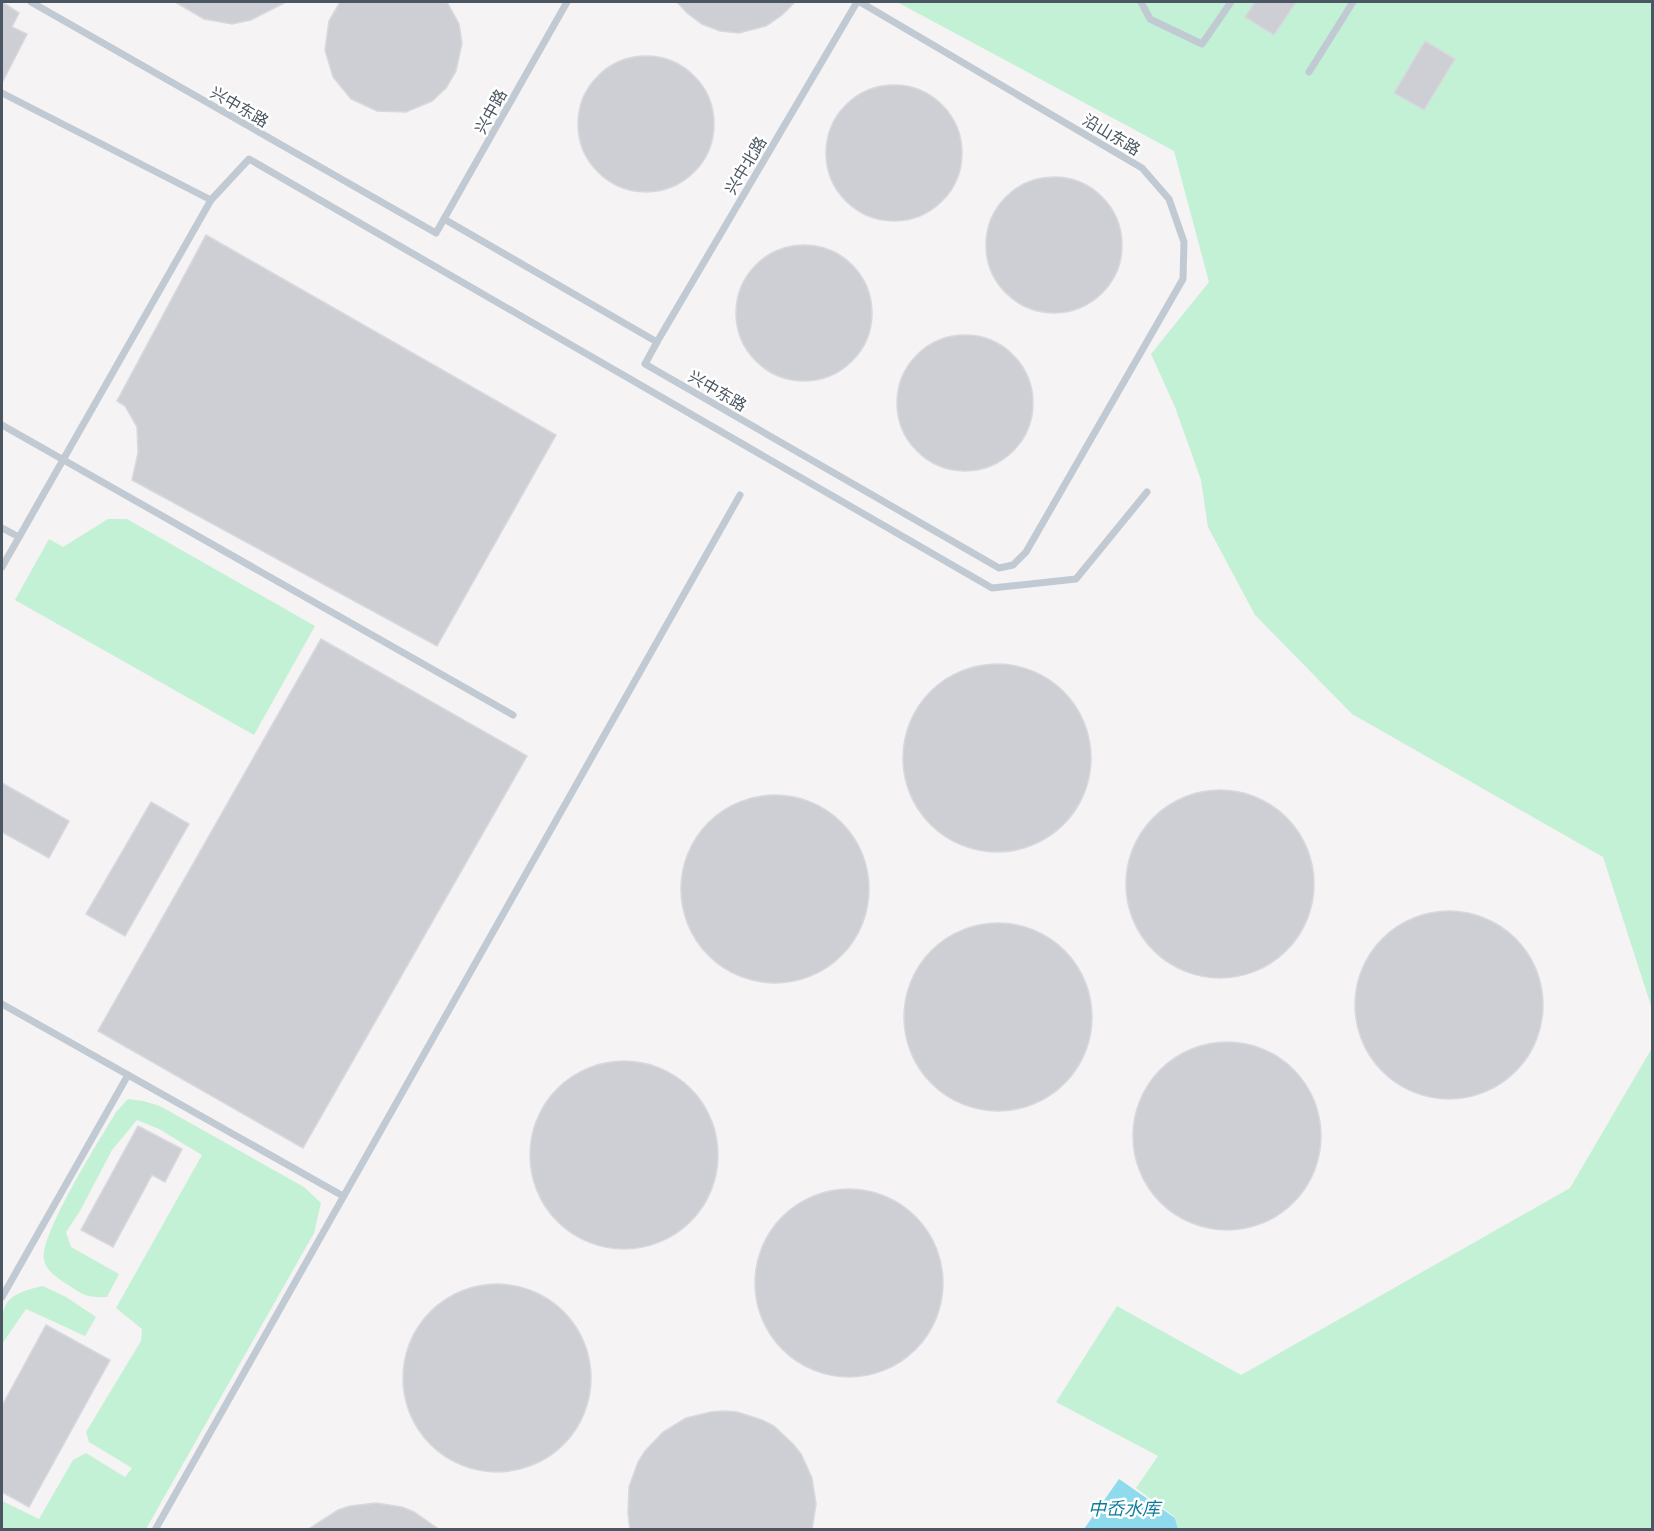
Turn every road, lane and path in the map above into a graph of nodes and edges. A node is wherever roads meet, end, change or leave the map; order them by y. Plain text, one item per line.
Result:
1 (30, 2) edge
2 (567, 2) edge
3 (859, 2) edge
4 (1141, 2) edge
5 (1231, 2) edge
6 (1353, 2) edge
7 (1309, 72) dead end
8 (2, 93) edge
9 (211, 200) junction
10 (444, 219) junction
11 (436, 233) joint
12 (657, 342) junction
13 (2, 425) edge
14 (63, 460) junction
15 (1148, 492) dead end
16 (740, 495) dead end
17 (2, 528) edge
18 (19, 537) junction
19 (1013, 565) joint
20 (2, 567) edge
21 (513, 715) dead end
22 (2, 1004) edge
23 (128, 1075) junction
24 (343, 1196) junction
25 (2, 1297) edge
26 (155, 1530) edge

1 - 11 lane, 兴中东路
2 - 10 lane, 兴中路
3 - 12 lane, 兴中北路
3 - 19 lane, 沿山东路
4 - 5 lane
6 - 7 lane
8 - 9 lane
9 - 14 lane
9 - 15 lane
10 - 11 lane, 兴中路
10 - 12 lane
12 - 19 lane, 兴中东路
13 - 14 lane
14 - 18 lane
14 - 21 lane
16 - 24 lane
17 - 18 lane
18 - 20 lane
22 - 23 lane
23 - 24 lane
23 - 25 lane
24 - 26 lane

